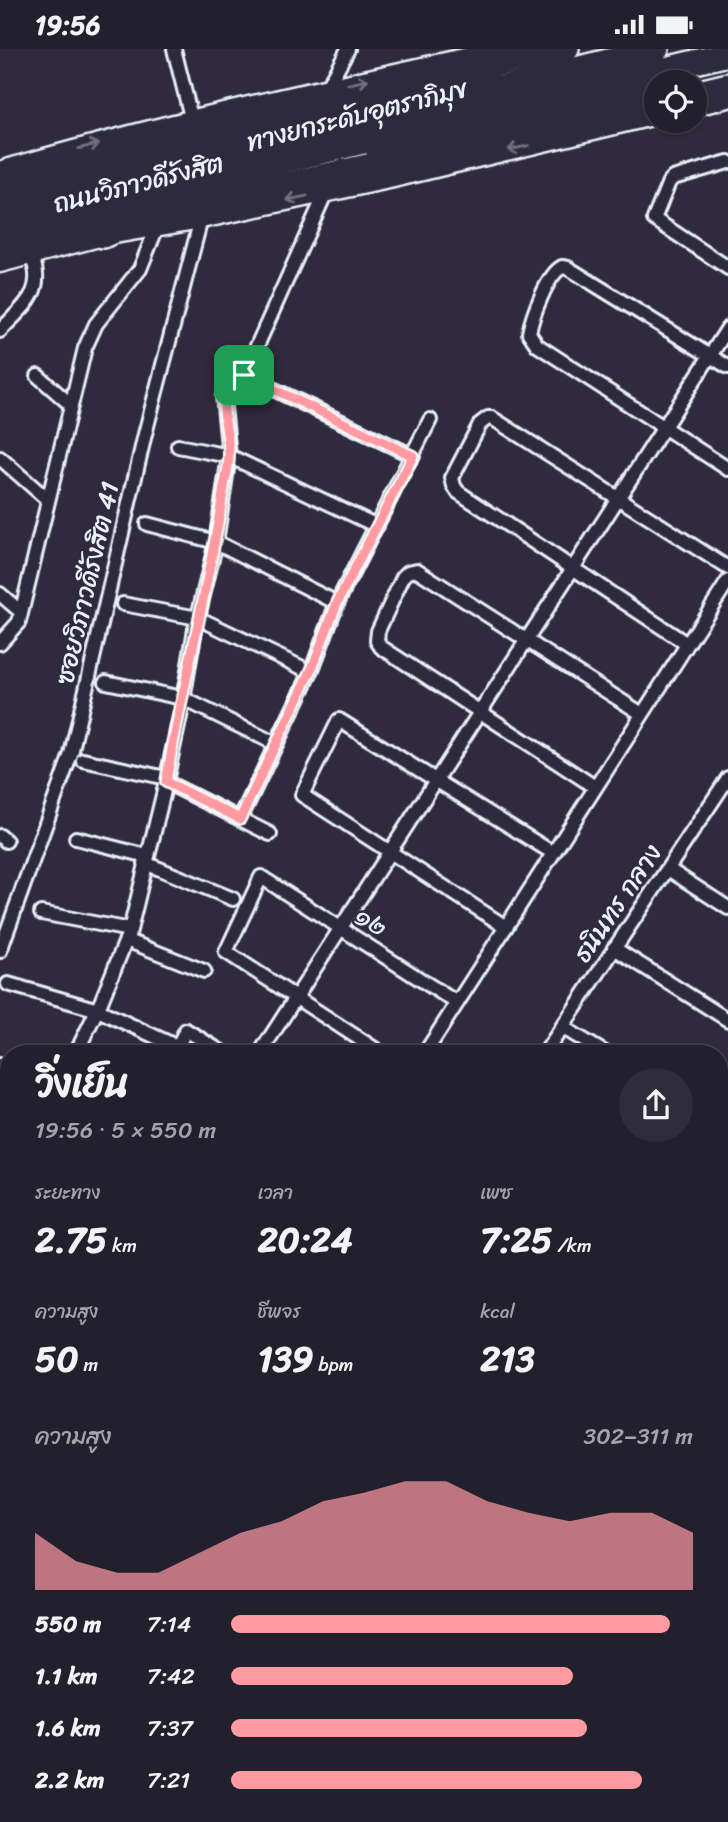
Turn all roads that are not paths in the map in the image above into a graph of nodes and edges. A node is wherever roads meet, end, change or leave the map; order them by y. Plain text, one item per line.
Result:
1 (174, 49) edge
2 (348, 49) edge
3 (505, 49) edge
4 (567, 49) edge
5 (617, 49) edge
6 (657, 49) edge
7 (728, 54) edge
8 (728, 64) edge
9 (704, 70) edge
10 (644, 85) edge
11 (728, 85) edge
12 (326, 89) junction
13 (707, 90) edge
14 (728, 98) edge
15 (707, 103) edge
16 (644, 105) edge
17 (644, 118) edge
18 (192, 121) junction
19 (725, 165) edge
20 (65, 167) junction
21 (0, 171) edge
22 (331, 183) junction
23 (0, 193) edge
24 (0, 210) edge
25 (201, 219) junction
26 (158, 227) junction
27 (0, 230) edge
28 (103, 236) junction
29 (0, 245) edge
30 (31, 255) junction
31 (0, 263) edge
32 (728, 268) edge
33 (728, 328) edge
34 (0, 331) edge
35 (710, 356) junction
36 (728, 367) edge
37 (244, 375) junction
38 (38, 376) dead end
39 (71, 405) junction
40 (430, 420) dead end
41 (664, 428) junction
42 (178, 446) dead end
43 (229, 456) junction
44 (413, 456) junction
45 (0, 458) edge
46 (728, 469) edge
47 (619, 498) junction
48 (48, 500) junction
49 (147, 524) dead end
50 (377, 526) junction
51 (216, 543) junction
52 (728, 568) edge
53 (572, 570) junction
54 (728, 580) edge
55 (0, 594) edge
56 (337, 603) junction
57 (123, 604) dead end
58 (21, 612) junction
59 (198, 618) junction
60 (527, 640) junction
61 (0, 643) edge
62 (687, 644) junction
63 (311, 671) junction
64 (106, 682) dead end
65 (182, 698) junction
66 (480, 712) junction
67 (642, 714) junction
68 (276, 744) junction
69 (83, 760) dead end
70 (166, 780) junction
71 (437, 780) junction
72 (726, 786) edge
73 (595, 787) junction
74 (240, 819) junction
75 (270, 834) dead end
76 (76, 838) dead end
77 (390, 852) junction
78 (553, 853) junction
79 (146, 860) junction
80 (668, 869) junction
81 (233, 899) dead end
82 (728, 908) edge
83 (41, 913) dead end
84 (506, 927) junction
85 (341, 928) junction
86 (128, 935) junction
87 (614, 948) junction
88 (0, 951) edge
89 (204, 971) dead end
90 (8, 984) dead end
91 (295, 999) junction
92 (457, 1003) junction
93 (98, 1010) junction
94 (728, 1020) edge
95 (562, 1027) junction
96 (80, 1045) edge
97 (166, 1045) edge
98 (174, 1045) edge
99 (210, 1045) edge
100 (265, 1045) edge
101 (368, 1045) edge
102 (430, 1045) edge
103 (550, 1045) edge
104 (592, 1045) edge

1 - 18 street
2 - 12 street
12 -> 3 main road, ถนนวิภาวดีรังสิต
4 - 20 highway
5 - 23 highway, ถนนวิภาวดีรังสิต
6 - 24 highway, ทางยกระดับอุตราภิมุข
7 - 27 highway, ทางยกระดับอุตราภิมุข
8 - 9 highway, ถนนวิภาวดีรังสิต
10 - 29 highway, ถนนวิภาวดีรังสิต
11 - 13 highway
12 - 18 main road, ถนนวิภาวดีรังสิต
14 - 15 main road
16 - 22 highway
17 -> 22 main road, ถนนวิภาวดีรังสิต
21 -> 18 main road, ถนนวิภาวดีรังสิต
19 - 32 street
20 - 21 highway
20 - 23 highway
22 -> 25 main road, ถนนวิภาวดีรังสิต
22 - 28 highway
22 - 37 street
25 - 26 main road, ถนนวิภาวดีรังสิต
25 - 88 street, ซอยวิภาวดีรังสิต 41
26 - 28 main road, ถนนวิภาวดีรังสิต
26 - 39 street
28 - 30 main road, ถนนวิภาวดีรังสิต
30 - 31 main road, ถนนวิภาวดีรังสิต
30 - 34 street
33 - 35 street
35 - 36 street
35 - 41 street
35 - 41 street
37 - 43 street
37 - 44 street
38 - 39 street
39 - 48 street
40 - 44 street
41 - 46 street
41 - 47 street
42 - 43 street
43 - 50 street
43 - 51 street
44 - 50 street
45 - 48 street
47 - 52 street
47 - 53 street
47 - 53 street
48 - 58 street
49 - 51 street
50 - 56 street
51 - 56 street
51 - 59 street
53 - 60 street
53 - 62 street
54 - 62 street
55 - 58 street
56 - 63 street
57 - 59 street
58 - 61 street
59 - 63 street
59 - 65 street
60 - 66 street
60 - 66 street
60 - 67 street
62 - 67 street
63 - 68 street
64 - 65 street
65 - 68 street
65 - 70 street
66 - 71 street
66 - 73 street
67 - 73 street
68 - 74 street
69 - 70 street
70 - 74 street
70 - 79 street
71 - 77 street
71 - 77 street
71 - 78 street
72 - 80 street, ธนินทร กลาง
73 - 78 street
74 - 75 street
76 - 79 street
77 - 84 street
77 - 85 street
78 - 84 street
79 - 81 street
79 - 86 street
80 - 82 street
80 - 87 street, ธนินทร กลาง
83 - 86 street
84 - 92 street
85 - 91 street
85 - 91 street, ๑๒
85 - 92 street, ๑๒
86 - 89 street
86 - 93 street
87 - 94 street
87 - 95 street, ธนินทร กลาง
90 - 93 street
91 - 100 street
91 - 101 street
92 - 102 street
93 - 96 street
93 - 97 street
95 - 103 street, ธนินทร กลาง
95 - 104 street
98 - 99 street

